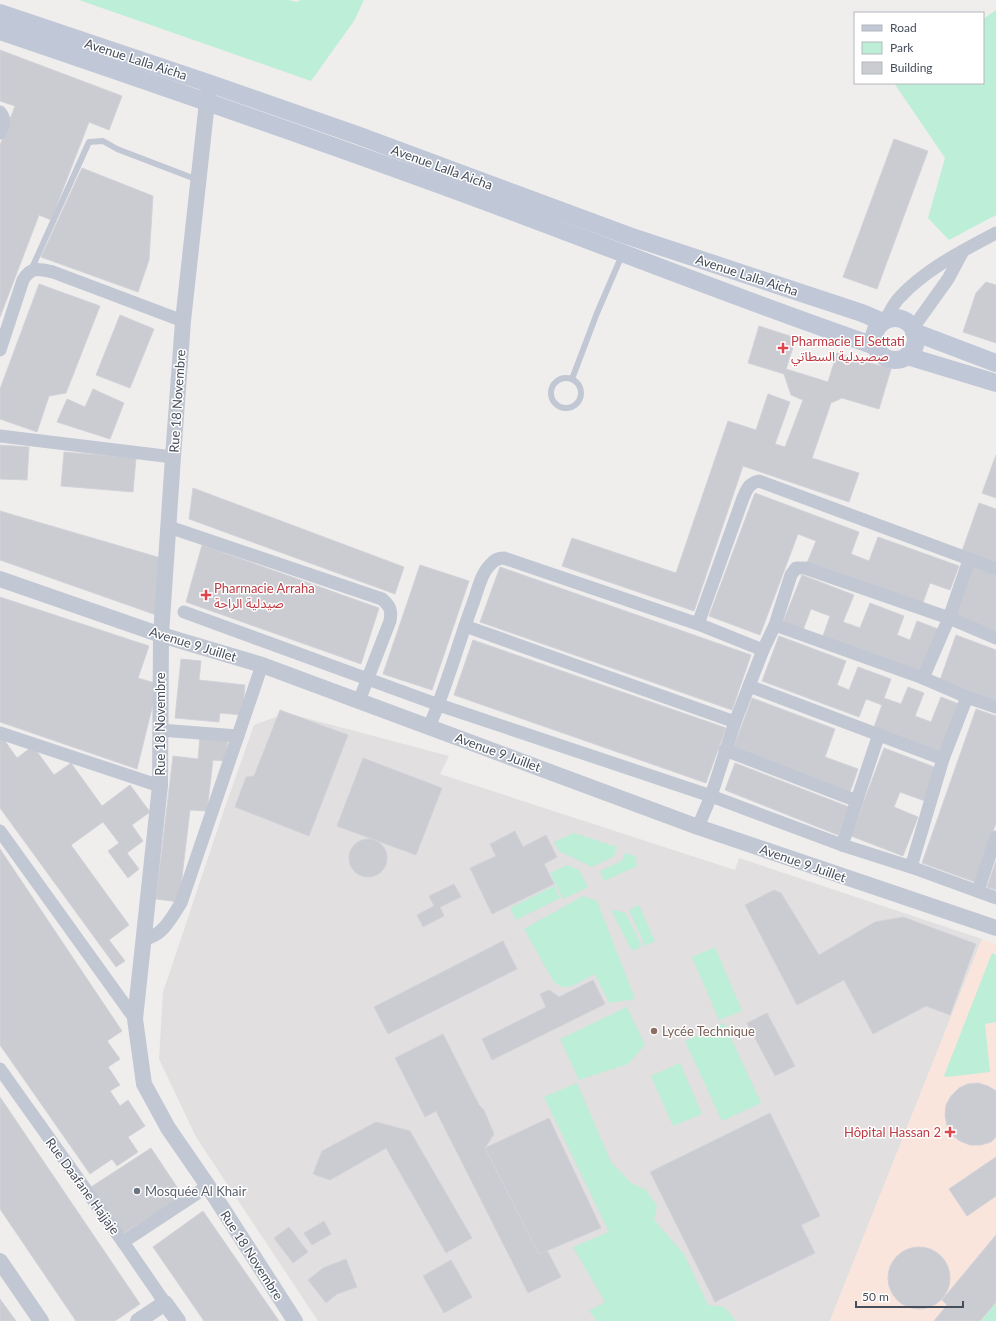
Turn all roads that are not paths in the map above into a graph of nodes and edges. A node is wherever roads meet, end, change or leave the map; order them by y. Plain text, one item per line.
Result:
1 (0, 13) edge
2 (0, 31) edge
3 (211, 84) junction
4 (207, 102) junction
5 (0, 112) edge
6 (0, 133) edge
7 (199, 180) junction
8 (996, 233) edge
9 (626, 245) junction
10 (964, 250) junction
11 (30, 271) junction
12 (183, 321) junction
13 (884, 321) junction
14 (914, 330) junction
15 (1, 342) edge
16 (875, 346) junction
17 (907, 356) junction
18 (996, 363) edge
19 (572, 379) junction
20 (996, 383) edge
21 (0, 436) edge
22 (173, 457) junction
23 (169, 527) junction
24 (969, 560) junction
25 (996, 569) edge
26 (0, 579) edge
27 (184, 612) dead end
28 (949, 618) junction
29 (698, 624) junction
30 (465, 626) junction
31 (775, 626) junction
32 (161, 635) junction
33 (996, 638) edge
34 (763, 650) junction
35 (262, 665) junction
36 (369, 678) junction
37 (923, 678) junction
38 (749, 686) junction
39 (967, 697) junction
40 (360, 701) junction
41 (439, 705) junction
42 (996, 707) edge
43 (735, 722) junction
44 (429, 727) junction
45 (160, 730) junction
46 (0, 733) edge
47 (879, 734) junction
48 (238, 736) junction
49 (725, 750) junction
50 (943, 759) junction
51 (160, 786) junction
52 (711, 796) junction
53 (858, 800) junction
54 (698, 827) junction
55 (0, 831) edge
56 (996, 837) edge
57 (842, 845) junction
58 (911, 867) junction
59 (978, 891) junction
60 (996, 898) edge
61 (996, 928) edge
62 (144, 939) junction
63 (135, 1019) junction
64 (0, 1069) edge
65 (208, 1186) junction
66 (123, 1242) junction
67 (0, 1261) edge
68 (165, 1303) junction
69 (40, 1321) edge
70 (138, 1321) edge
71 (178, 1321) edge
72 (295, 1321) edge

1 - 3 main road, Avenue Lalla Aicha
2 - 4 main road, Avenue Lalla Aicha
3 - 4 street, Rue 18 Novembre
3 - 9 main road, Avenue Lalla Aicha
4 - 7 street, Rue 18 Novembre
4 - 9 main road, Avenue Lalla Aicha
5 - 6 street
7 - 11 lane
7 - 12 street, Rue 18 Novembre
8 - 10 street
9 - 13 main road, Avenue Lalla Aicha
9 - 16 main road, Avenue Lalla Aicha
9 - 19 lane
10 - 13 street
10 - 14 street
11 - 12 street
11 - 15 street
12 - 22 street, Rue 18 Novembre
13 - 14 main road, Avenue Lalla Aicha
13 - 16 main road
14 - 17 main road
14 - 18 main road, Avenue Lalla Aicha
16 - 17 main road, Avenue Lalla Aicha
17 - 20 main road, Avenue Lalla Aicha
19 - 19 lane
21 - 22 street
22 - 23 street, Rue 18 Novembre
23 - 32 street, Rue 18 Novembre
23 - 36 street
24 - 25 street
24 - 28 street
24 - 29 street
26 - 32 street, Avenue 9 Juillet
27 - 36 street
28 - 31 street
28 - 33 street
28 - 37 street
29 - 30 street
29 - 34 street
30 - 41 street
30 - 43 street
31 - 34 street
31 - 37 street
32 - 35 street, Avenue 9 Juillet
32 - 45 street, Rue 18 Novembre
34 - 38 street
35 - 40 street, Avenue 9 Juillet
35 - 48 street
36 - 40 street
36 - 41 street
37 - 39 street
38 - 43 street
38 - 47 street
39 - 42 street
39 - 50 street
40 - 44 street, Avenue 9 Juillet
41 - 44 street
41 - 52 street
43 - 49 street
44 - 54 street, Avenue 9 Juillet
45 - 48 street
45 - 51 street, Rue 18 Novembre
46 - 51 street
47 - 50 street
47 - 53 street
48 - 62 street
49 - 52 street
49 - 53 street
50 - 58 street
51 - 62 street, Rue 18 Novembre
52 - 54 street
52 - 57 street
53 - 57 street
54 - 61 street, Avenue 9 Juillet
55 - 63 street
56 - 59 street
57 - 58 street
58 - 59 street
59 - 60 street
62 - 63 street, Rue 18 Novembre
63 - 65 street, Rue 18 Novembre
64 - 66 street, Rue Daafane Hajjaje
65 - 66 street
65 - 72 street, Rue 18 Novembre
66 - 68 street, Rue Daafane Hajjaje
67 - 69 street
68 - 70 street
68 - 71 street

